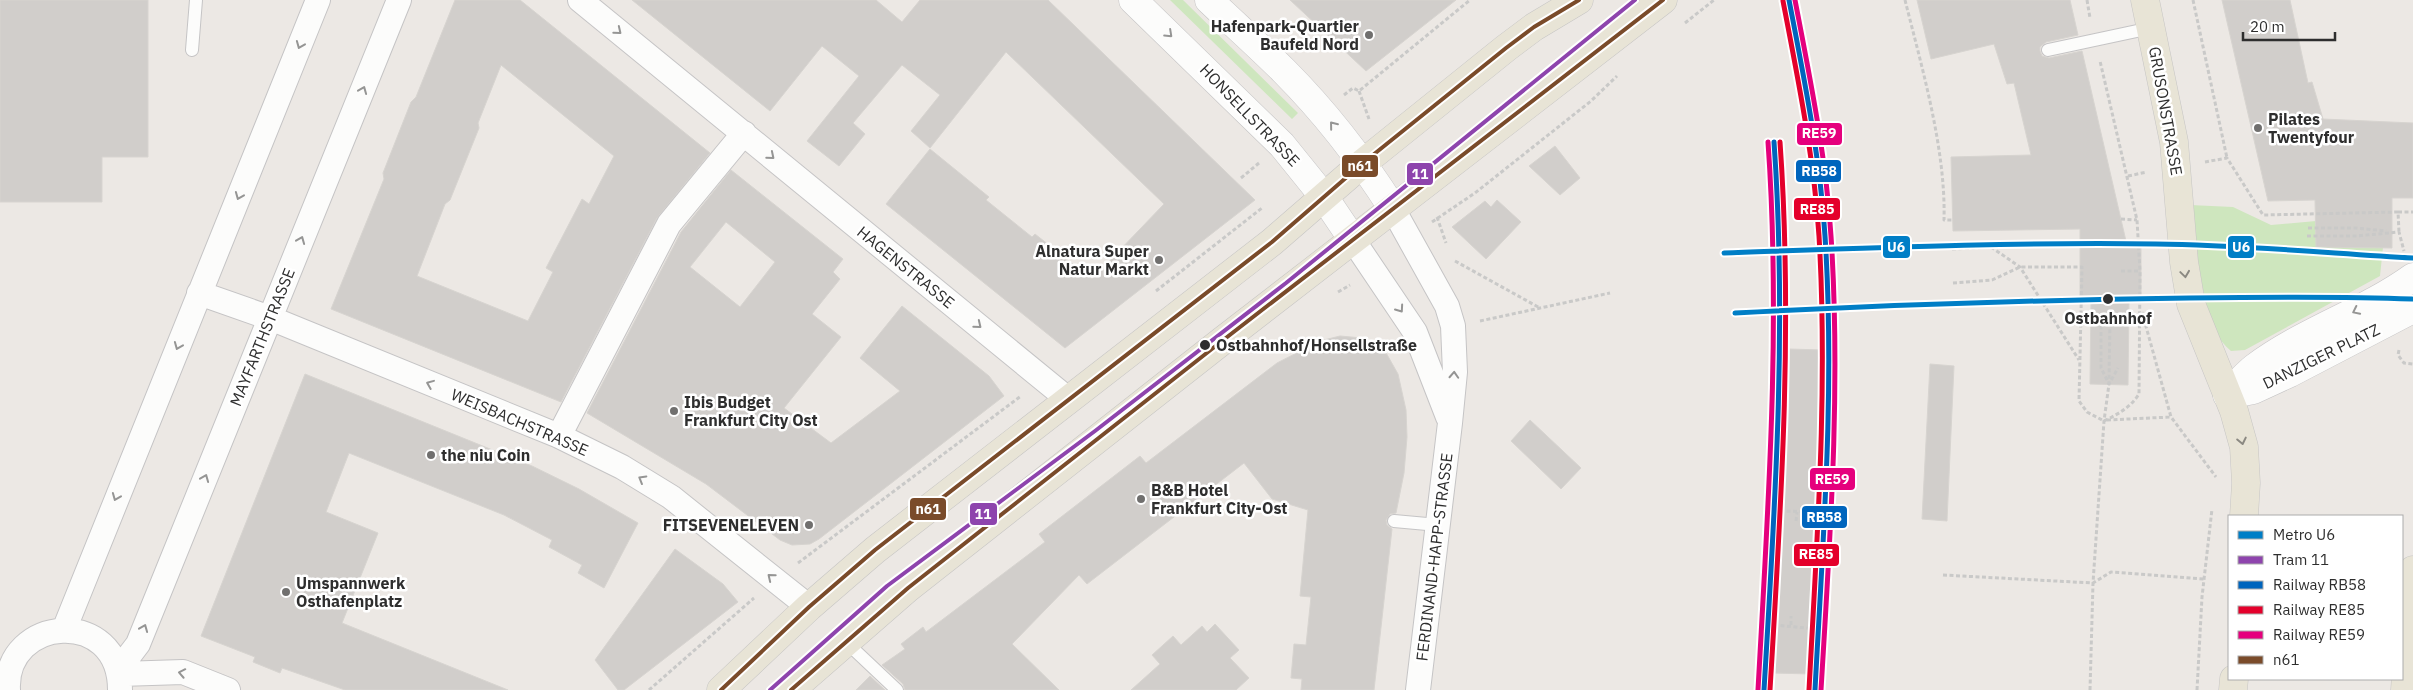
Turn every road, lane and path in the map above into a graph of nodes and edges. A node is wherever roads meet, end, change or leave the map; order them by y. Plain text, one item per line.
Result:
1 (196, 0) edge
2 (318, 0) edge
3 (399, 0) edge
4 (580, 0) edge
5 (1134, 0) edge
6 (1209, 0) edge
7 (1470, 0) edge
8 (1663, 0) edge
9 (1905, 0) edge
10 (2086, 0) edge
11 (2145, 0) edge
12 (2193, 0) edge
13 (1572, 2) edge
14 (2152, 28) junction
15 (2096, 41) junction
16 (192, 50) dead end
17 (2048, 50) dead end
18 (1621, 72) dead end
19 (1323, 113) junction
20 (744, 133) junction
21 (1282, 145) junction
22 (2227, 158) junction
23 (2210, 161) dead end
24 (1363, 163) junction
25 (1240, 178) dead end
26 (1324, 198) junction
27 (1262, 208) dead end
28 (1393, 209) junction
29 (2398, 212) junction
30 (2413, 212) edge
31 (1437, 217) junction
32 (2121, 219) dead end
33 (1953, 220) dead end
34 (2137, 220) junction
35 (1428, 225) dead end
36 (2308, 228) dead end
37 (2399, 232) dead end
38 (2307, 236) dead end
39 (1354, 240) junction
40 (1952, 249) dead end
41 (1448, 250) dead end
42 (1451, 258) dead end
43 (2020, 267) junction
44 (2121, 271) dead end
45 (2140, 271) junction
46 (2413, 277) edge
47 (1953, 283) dead end
48 (199, 293) junction
49 (1610, 293) dead end
50 (1153, 294) dead end
51 (2140, 307) junction
52 (1540, 308) junction
53 (2413, 309) edge
54 (270, 318) junction
55 (2101, 319) dead end
56 (2110, 319) dead end
57 (1482, 321) dead end
58 (2080, 361) junction
59 (2118, 368) dead end
60 (1044, 379) junction
61 (2109, 384) junction
62 (2227, 395) junction
63 (1069, 400) junction
64 (2172, 416) junction
65 (2104, 421) junction
66 (1450, 423) junction
67 (559, 436) junction
68 (2216, 478) dead end
69 (1780, 511) dead end
70 (1797, 511) junction
71 (1821, 512) dead end
72 (2244, 515) edge
73 (1394, 521) dead end
74 (1796, 521) dead end
75 (1438, 525) junction
76 (2413, 570) edge
77 (1943, 575) dead end
78 (2413, 578) edge
79 (2204, 579) dead end
80 (775, 580) junction
81 (2093, 583) junction
82 (2202, 596) dead end
83 (809, 607) junction
84 (1791, 616) dead end
85 (1774, 625) dead end
86 (1791, 625) junction
87 (1816, 629) dead end
88 (64, 630) junction
89 (846, 642) junction
90 (7, 659) edge
91 (120, 678) edge
92 (8, 690) edge
93 (228, 690) edge
94 (649, 690) edge
95 (721, 690) edge
96 (791, 690) edge
97 (897, 690) edge
98 (1418, 690) edge
99 (2090, 690) edge
100 (2196, 690) edge
101 (2405, 690) edge

1 - 16 lane
2 -> 48 street
54 -> 3 street, MAYFARTHSTRASSE
4 -> 20 street, HAGENSTRASSE
5 -> 21 street, HONSELLSTRASSE
6 - 19 street
7 - 19 path
8 - 28 main road
9 - 33 path
10 - 15 path
11 - 14 main road, GRUSONSTRASSE
12 - 22 path
13 - 24 main road
14 - 15 lane
14 -> 62 main road, GRUSONSTRASSE
15 - 17 lane
15 - 34 path
18 - 31 path
24 -> 19 street
20 -> 60 street, HAGENSTRASSE
20 - 67 street
21 - 25 path
21 - 26 street, HONSELLSTRASSE
22 - 23 path
22 - 29 path
24 - 26 main road
24 - 28 street
26 - 39 street, HONSELLSTRASSE
26 - 63 main road
27 - 50 path
28 - 39 main road
66 -> 28 street, FERDINAND-HAPP-STRASSE
29 - 30 path
29 - 37 path
31 - 35 path
31 - 41 path
32 - 34 path
34 - 45 path
36 - 38 path
39 -> 66 street, FERDINAND-HAPP-STRASSE
39 - 89 main road
40 - 43 path
42 - 52 path
43 - 47 path
43 - 58 path
43 - 58 path
44 - 45 path
45 - 51 path
46 -> 62 street, DANZIGER PLATZ
48 - 54 street, WEISBACHSTRASSE
48 -> 88 street
49 - 52 path
51 - 64 path
51 - 65 path
52 - 57 path
53 - 62 street, DANZIGER PLATZ
67 -> 54 street, WEISBACHSTRASSE
91 -> 54 street, MAYFARTHSTRASSE
55 - 61 path
56 - 61 path
58 - 65 path
59 - 61 path
60 - 63 street, HAGENSTRASSE
60 - 80 path
61 - 65 path
62 -> 72 main road
63 - 83 main road
64 - 65 path
64 - 68 path
65 - 81 path
66 - 75 street, FERDINAND-HAPP-STRASSE
80 -> 67 street, WEISBACHSTRASSE
69 - 70 path
70 - 71 path
70 - 74 path
73 - 75 lane
75 - 98 street, FERDINAND-HAPP-STRASSE
76 - 78 main road
77 - 81 path
78 - 101 main road
79 - 81 path
80 - 83 street, WEISBACHSTRASSE
80 - 94 path
81 - 99 path
82 - 100 path
83 - 95 main road
84 - 86 path
85 - 86 path
86 - 87 path
88 - 90 street
88 - 91 street
89 - 96 main road
89 - 97 lane
90 - 92 street
93 -> 91 street

